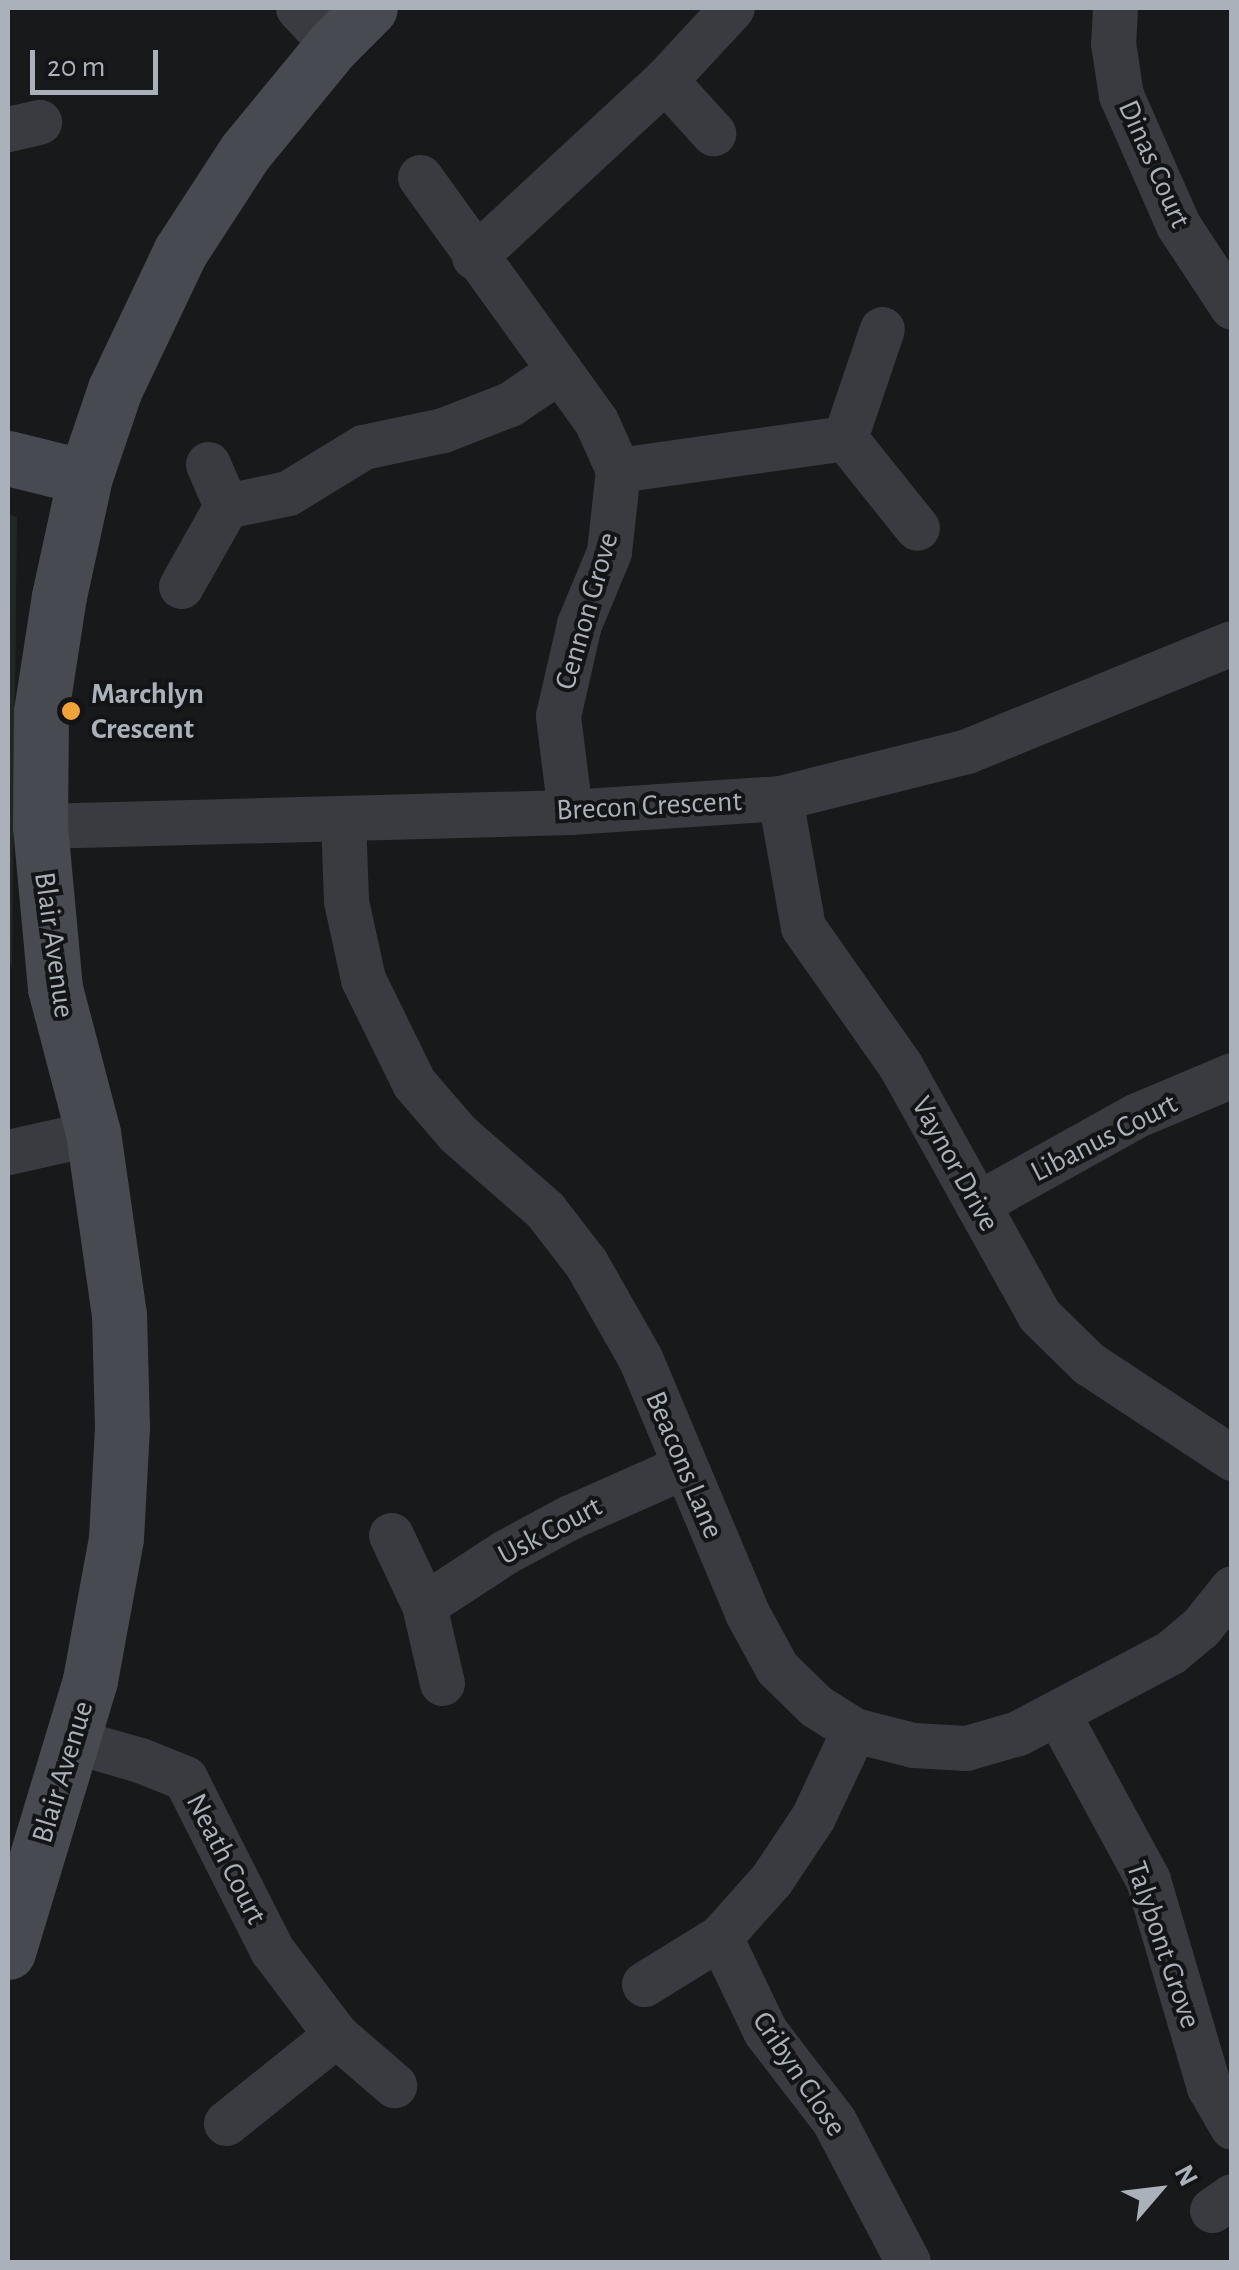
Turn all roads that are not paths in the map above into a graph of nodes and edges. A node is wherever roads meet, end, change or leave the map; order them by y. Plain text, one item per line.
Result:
1 (732, 8) edge
2 (1115, 8) edge
3 (334, 20) edge
4 (665, 80) junction
5 (714, 133) dead end
6 (420, 177) dead end
7 (474, 257) junction
8 (1232, 308) edge
9 (882, 329) dead end
10 (560, 370) junction
11 (844, 438) junction
12 (8, 458) edge
13 (208, 464) dead end
14 (618, 470) junction
15 (85, 477) junction
16 (226, 506) junction
17 (918, 528) dead end
18 (182, 586) dead end
19 (1232, 643) edge
20 (780, 798) junction
21 (570, 812) junction
22 (343, 818) junction
23 (40, 826) junction
24 (1232, 1075) edge
25 (93, 1132) junction
26 (8, 1152) edge
27 (977, 1204) junction
28 (1232, 1458) edge
29 (683, 1468) junction
30 (391, 1535) dead end
31 (1232, 1588) edge
32 (424, 1605) junction
33 (442, 1684) dead end
34 (1058, 1714) junction
35 (854, 1730) junction
36 (74, 1741) junction
37 (720, 1937) junction
38 (8, 1952) edge
39 (644, 1984) dead end
40 (336, 2034) junction
41 (394, 2085) dead end
42 (226, 2123) dead end
43 (1232, 2127) edge
44 (908, 2262) edge

1 - 4 street
2 - 8 street, Dinas Court
3 - 15 street, Blair Avenue
4 - 5 street
4 - 7 street
6 - 7 street
7 - 10 street
9 - 11 street
10 - 14 street
10 - 16 street
11 - 14 street
11 - 17 street
12 - 15 street
13 - 16 street
14 - 21 street, Cennon Grove
15 - 23 street, Blair Avenue
16 - 18 street
19 - 20 street, Brecon Crescent
20 - 21 street, Brecon Crescent
20 - 27 street, Vaynor Drive
21 - 22 street, Brecon Crescent
22 - 23 street, Brecon Crescent
22 - 29 street, Beacons Lane
23 - 25 street, Blair Avenue
24 - 27 street, Libanus Court
25 - 26 street
25 - 36 street, Blair Avenue
27 - 28 street, Vaynor Drive
29 - 32 street, Usk Court
29 - 35 street, Beacons Lane
30 - 32 street
31 - 34 street, Beacons Lane
32 - 33 street
34 - 35 street, Beacons Lane
34 - 43 street, Talybont Grove
35 - 37 street
36 - 38 street, Blair Avenue
36 - 40 street, Neath Court
37 - 39 street
37 - 44 street, Cribyn Close
40 - 41 street, Neath Court
40 - 42 street

